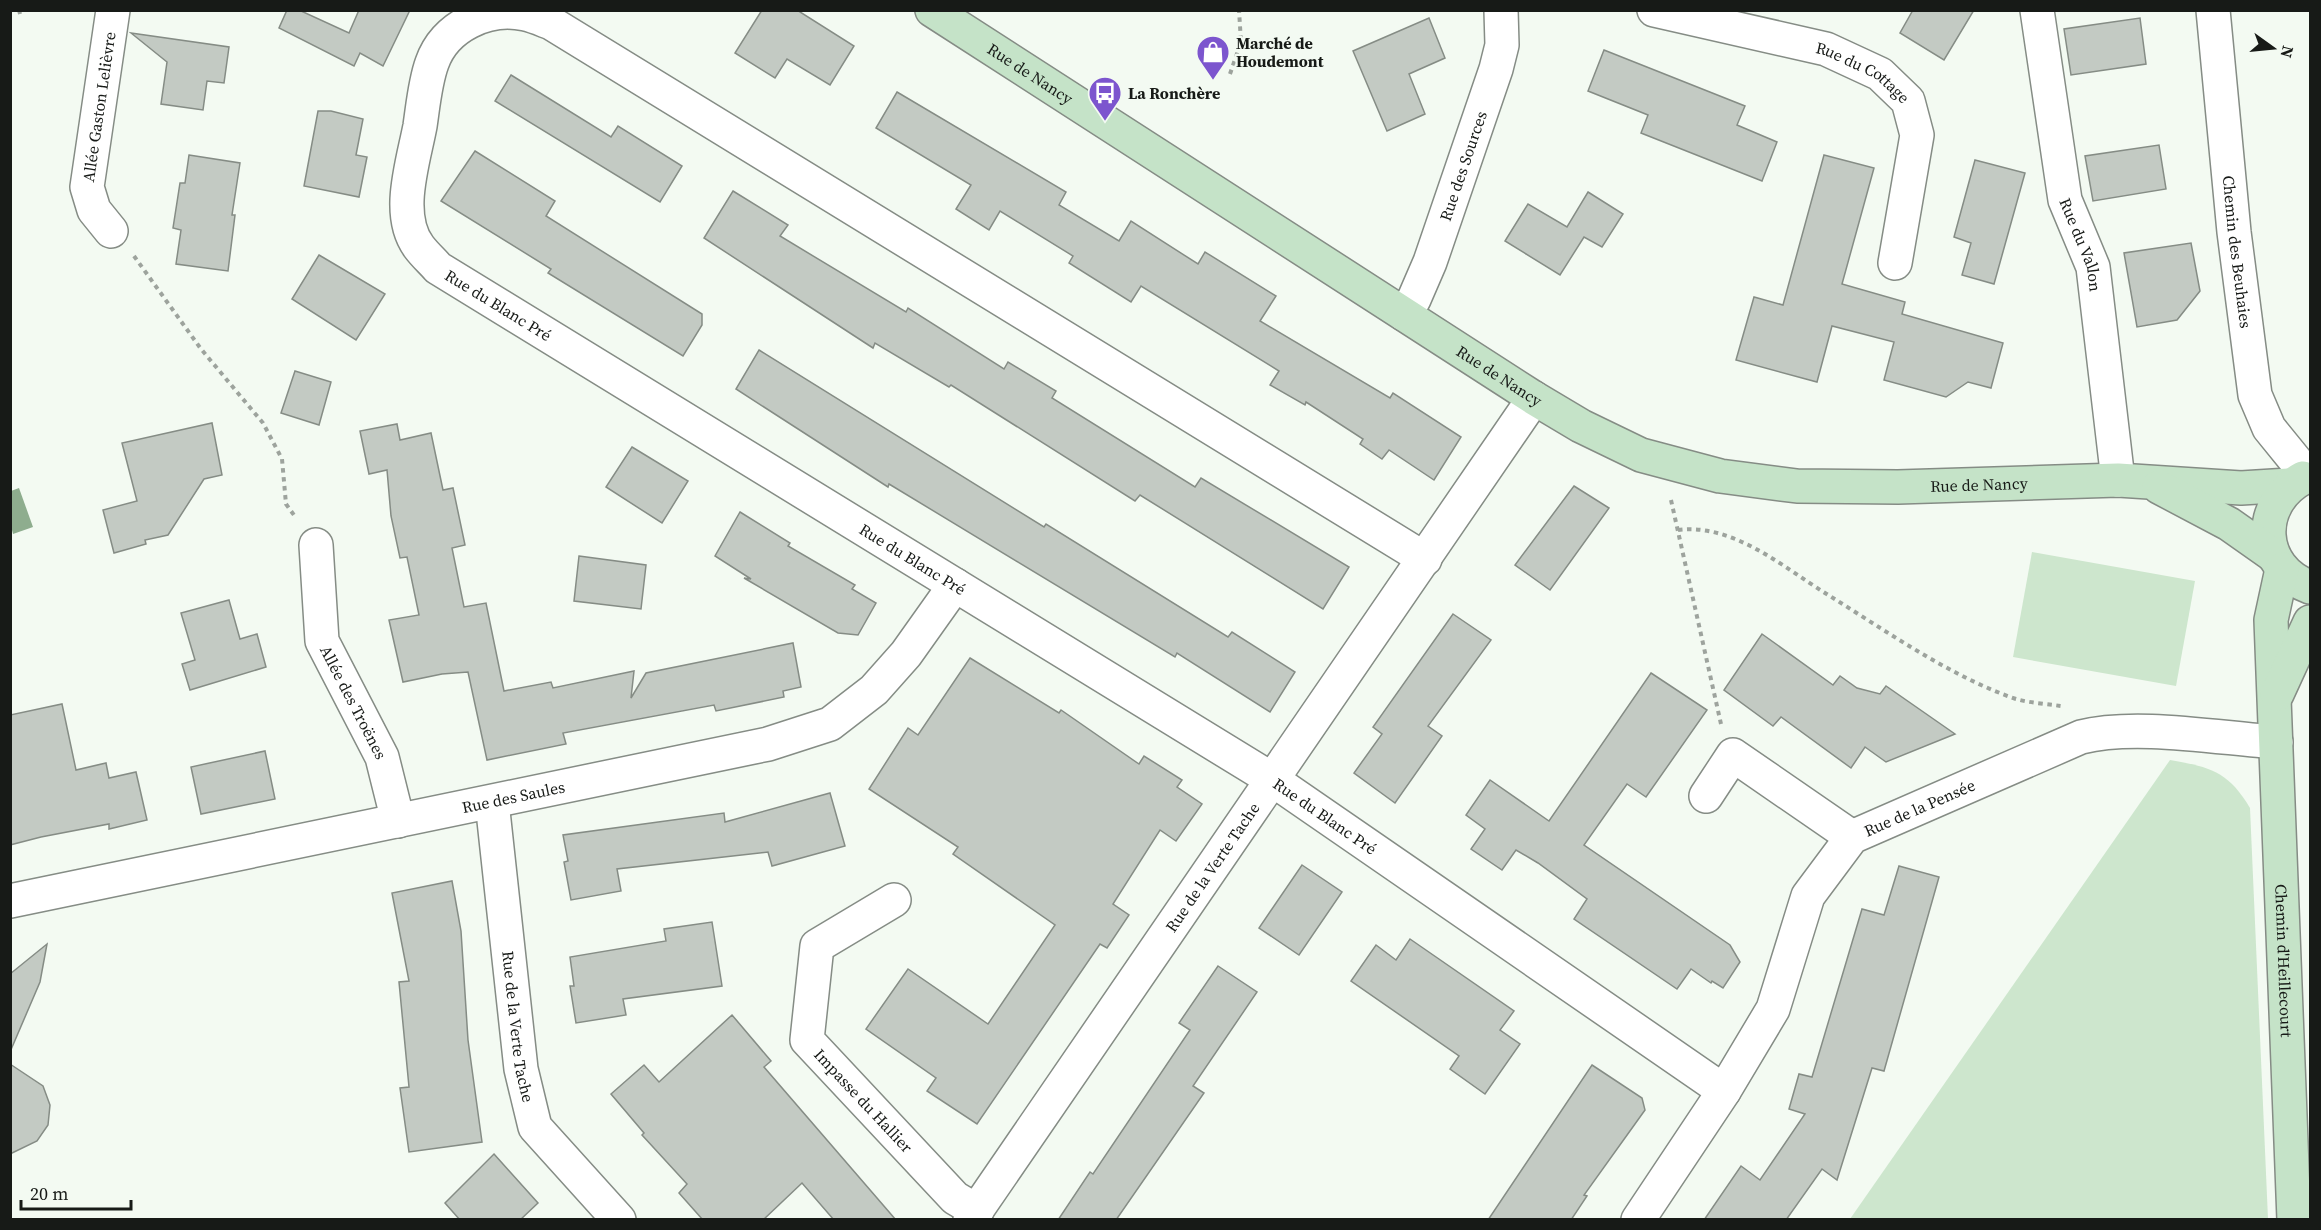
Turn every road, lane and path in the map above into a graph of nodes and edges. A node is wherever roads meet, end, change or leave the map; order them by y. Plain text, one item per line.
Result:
1 (113, 10) edge
2 (932, 10) edge
3 (1239, 10) edge
4 (1501, 10) edge
5 (1654, 10) edge
6 (2037, 10) edge
7 (2213, 10) edge
8 (1230, 74) dead end
9 (111, 231) joint
10 (1895, 263) dead end
11 (1404, 314) junction
12 (1534, 398) junction
13 (1675, 465) junction
14 (2303, 479) edge
15 (2118, 480) junction
16 (2150, 482) junction
17 (1678, 530) junction
18 (316, 545) joint
19 (1425, 559) junction
20 (2277, 562) junction
21 (955, 585) junction
22 (2310, 587) edge
23 (2310, 622) edge
24 (2273, 702) junction
25 (2097, 733) junction
26 (2276, 742) junction
27 (1733, 755) junction
28 (1273, 780) junction
29 (1706, 796) dead end
30 (492, 802) junction
31 (398, 821) junction
32 (1852, 837) junction
33 (894, 900) dead end
34 (10, 901) edge
35 (1724, 1090) junction
36 (974, 1215) edge
37 (619, 1220) edge
38 (1638, 1220) edge
39 (2294, 1220) edge

1 - 9 street, Allée Gaston Lelièvre
2 - 11 street, Rue de Nancy
3 - 8 path
4 - 11 street, Rue des Sources
5 - 10 street, Rue du Cottage
6 - 15 street, Rue du Vallon
7 - 14 street, Chemin des Beuhaies
9 - 18 path
11 - 12 street, Rue de Nancy
12 - 13 street, Rue de Nancy
12 - 19 street, Rue de la Verte Tache
13 - 15 street, Rue de Nancy
13 - 17 path
14 - 16 street, Rue de Nancy
14 - 20 street, Chemin d'Heillecourt
15 - 16 street, Rue de Nancy
16 - 20 street, Rue de Nancy
17 - 25 path
17 - 27 path
18 - 31 street, Allée des Troënes
19 - 21 street, Rue du Blanc Pré
19 - 28 street, Rue de la Verte Tache
20 - 22 street, Rue de Nancy
20 - 24 street, Chemin d'Heillecourt
21 - 28 street, Rue du Blanc Pré
21 - 30 street, Rue des Saules
23 - 24 street, Chemin d'Heillecourt
24 - 26 street, Chemin d'Heillecourt
25 - 26 street, Rue de la Pensée
25 - 32 street, Rue de la Pensée
26 - 39 street, Chemin d'Heillecourt
27 - 29 street
27 - 32 street
28 - 35 street, Rue du Blanc Pré
28 - 36 street, Rue de la Verte Tache
30 - 31 street, Rue des Saules
30 - 37 street, Rue de la Verte Tache
31 - 34 street, Rue des Saules
32 - 35 street, Rue de la Pensée
33 - 36 street, Impasse du Hallier
35 - 38 street, Rue de la Pensée

